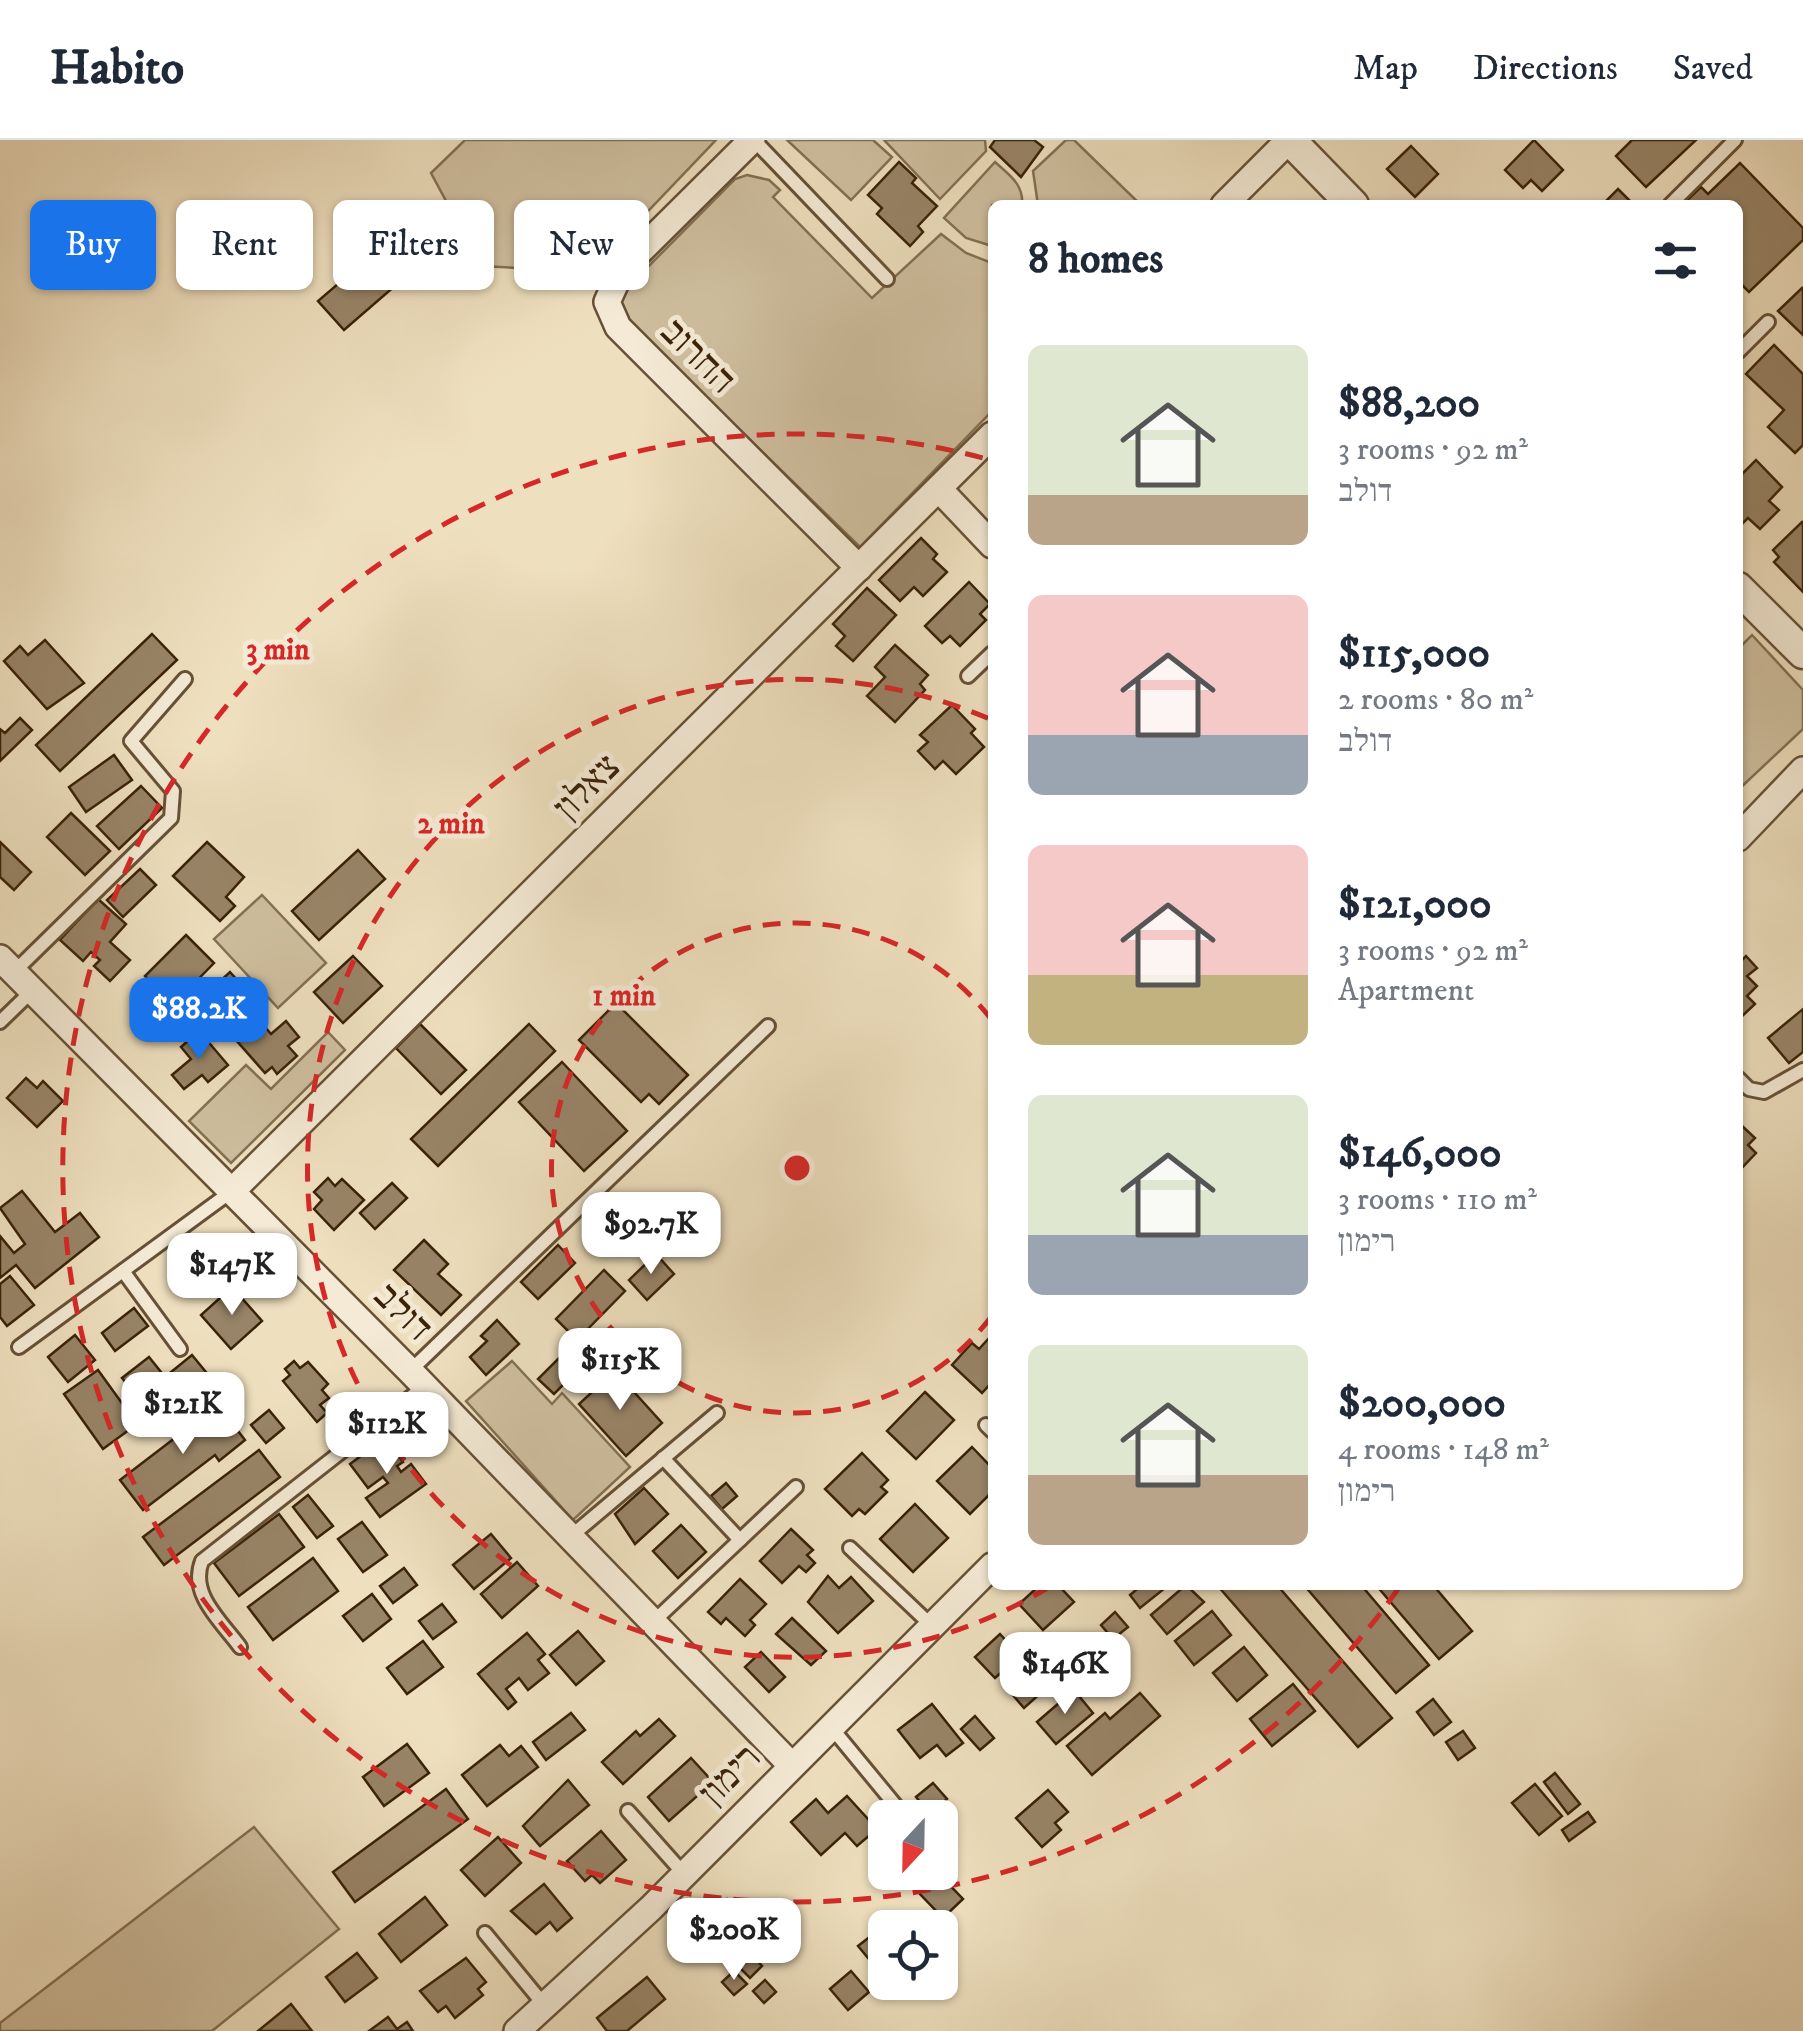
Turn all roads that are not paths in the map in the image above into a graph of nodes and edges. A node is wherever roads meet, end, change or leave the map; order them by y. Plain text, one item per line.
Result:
1 (753, 140) edge
2 (1290, 140) edge
3 (1736, 140) edge
4 (1229, 200) edge
5 (1348, 200) edge
6 (1675, 200) edge
7 (888, 279) dead end
8 (1768, 322) dead end
9 (1743, 347) edge
10 (988, 439) edge
11 (938, 489) junction
12 (988, 541) edge
13 (859, 568) junction
14 (1743, 593) edge
15 (1803, 653) edge
16 (988, 657) edge
17 (968, 676) dead end
18 (185, 679) dead end
19 (1803, 770) edge
20 (1743, 833) edge
21 (15, 974) edge
22 (0, 1022) edge
23 (768, 1026) dead end
24 (1803, 1070) edge
25 (1743, 1083) edge
26 (232, 1191) junction
27 (123, 1271) junction
28 (19, 1347) dead end
29 (180, 1350) dead end
30 (417, 1379) junction
31 (717, 1412) dead end
32 (663, 1458) junction
33 (796, 1487) dead end
34 (570, 1537) junction
35 (740, 1540) junction
36 (850, 1548) dead end
37 (988, 1570) edge
38 (653, 1622) junction
39 (931, 1625) junction
40 (240, 1647) dead end
41 (831, 1727) junction
42 (791, 1765) junction
43 (891, 1800) edge
44 (628, 1811) dead end
45 (684, 1874) junction
46 (485, 1933) dead end
47 (544, 2006) junction
48 (516, 2031) edge

1 - 7 lane
1 - 13 street, החרוב
2 - 4 street
2 - 5 street
3 - 6 lane
8 - 9 lane
10 - 11 street, צאלון
11 - 12 street
11 - 13 street, צאלון
13 - 26 street, צאלון
14 - 15 street
16 - 17 lane
18 - 21 lane
19 - 20 street
21 - 22 lane
21 - 26 street, דולב
23 - 30 lane
24 - 25 lane
26 - 27 lane
26 - 30 street, דולב
27 - 28 lane
27 - 29 lane
30 - 34 street, דולב
30 - 40 lane
31 - 32 lane
32 - 34 lane
32 - 35 lane
33 - 35 lane
34 - 38 street, דולב
35 - 38 lane
36 - 39 lane
37 - 39 street, רימון
38 - 42 street, דולב
39 - 41 street, רימון
41 - 42 street, רימון
41 - 43 lane
42 - 45 street, רימון
44 - 45 lane
45 - 47 street, רימון
46 - 47 lane
47 - 48 street, רימון

